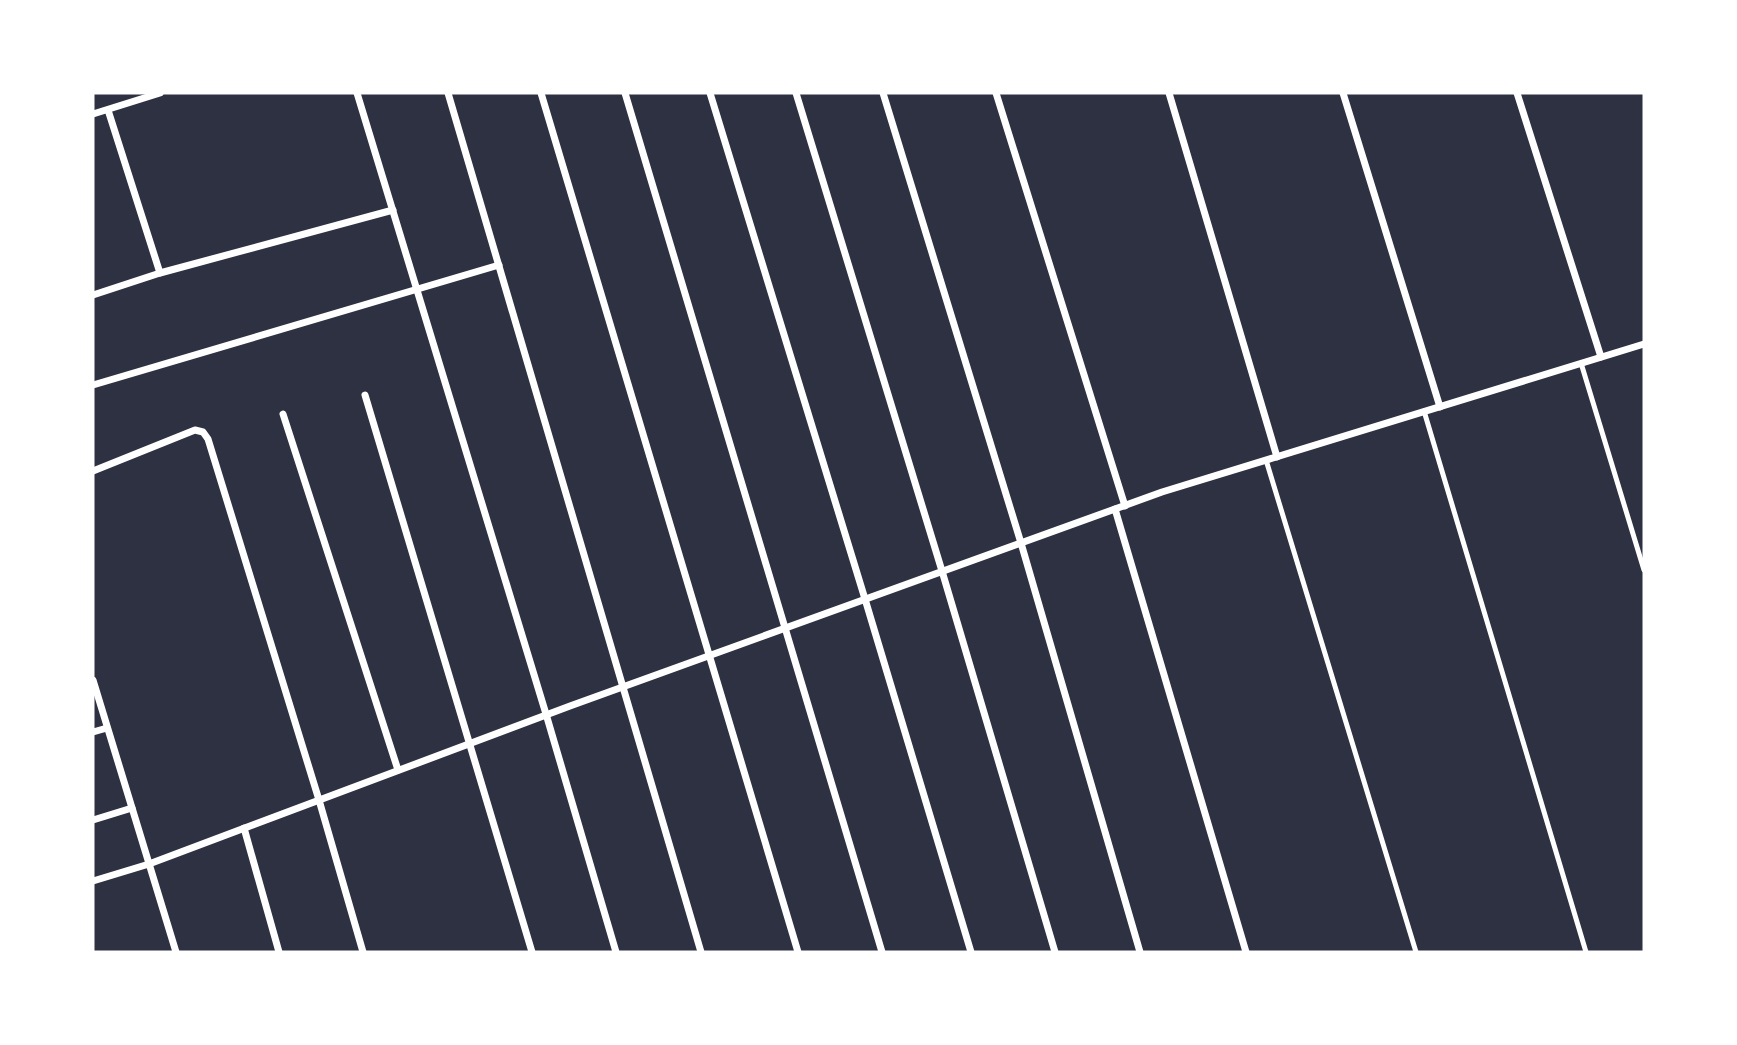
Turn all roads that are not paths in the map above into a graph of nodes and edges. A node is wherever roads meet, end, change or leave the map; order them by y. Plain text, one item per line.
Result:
1 (160, 93) edge
2 (357, 93) edge
3 (448, 93) edge
4 (541, 93) edge
5 (625, 93) edge
6 (710, 93) edge
7 (796, 93) edge
8 (883, 93) edge
9 (996, 93) edge
10 (1169, 93) edge
11 (1343, 93) edge
12 (1517, 93) edge
13 (108, 110) junction
14 (93, 114) edge
15 (393, 210) junction
16 (499, 265) junction
17 (160, 273) junction
18 (417, 289) junction
19 (93, 295) edge
20 (1644, 344) edge
21 (1601, 357) junction
22 (1581, 363) junction
23 (93, 385) edge
24 (365, 395) dead end
25 (1440, 407) junction
26 (1424, 411) junction
27 (283, 414) dead end
28 (1277, 457) junction
29 (1266, 460) junction
30 (93, 471) edge
31 (1125, 506) junction
32 (1115, 509) junction
33 (1021, 543) junction
34 (1644, 570) edge
35 (942, 571) junction
36 (865, 599) junction
37 (784, 628) junction
38 (708, 656) junction
39 (93, 680) edge
40 (624, 686) junction
41 (547, 714) junction
42 (107, 728) junction
43 (93, 732) edge
44 (469, 743) junction
45 (398, 770) junction
46 (319, 800) junction
47 (132, 808) junction
48 (93, 820) edge
49 (244, 828) junction
50 (149, 864) junction
51 (93, 881) edge
52 (176, 952) edge
53 (279, 952) edge
54 (363, 952) edge
55 (532, 952) edge
56 (616, 952) edge
57 (702, 952) edge
58 (798, 952) edge
59 (882, 952) edge
60 (971, 952) edge
61 (1055, 952) edge
62 (1140, 952) edge
63 (1246, 952) edge
64 (1416, 952) edge
65 (1586, 952) edge

1 - 13 street
2 - 15 street
3 - 16 street
4 - 38 street
5 - 37 street
6 - 36 street
7 - 35 street
8 - 33 street
9 - 31 street
10 - 28 street
11 - 25 street
12 - 21 street
13 - 14 street
13 - 17 street
15 - 17 street
15 - 18 street
16 - 18 street
16 - 40 street
17 - 19 street
18 - 23 street
18 - 41 street
20 - 21 street
21 - 22 street
22 - 25 street
22 - 34 lane
24 - 44 street
25 - 26 street
26 - 28 street
26 - 65 lane
27 - 45 street
28 - 29 street
29 - 31 street
29 - 64 lane
30 - 46 street
31 - 32 street
32 - 33 street
32 - 63 street
33 - 35 street
33 - 62 street
35 - 36 street
35 - 61 street
36 - 37 street
36 - 60 street
37 - 38 street
37 - 59 street
38 - 40 street
38 - 58 street
39 - 42 street
40 - 41 street
40 - 57 street
41 - 44 street
41 - 56 street
42 - 43 street
42 - 47 street
44 - 45 street
44 - 55 street
45 - 46 street
46 - 49 street
46 - 54 street
47 - 48 street
47 - 50 street
49 - 50 street
49 - 53 street
50 - 51 street
50 - 52 street

